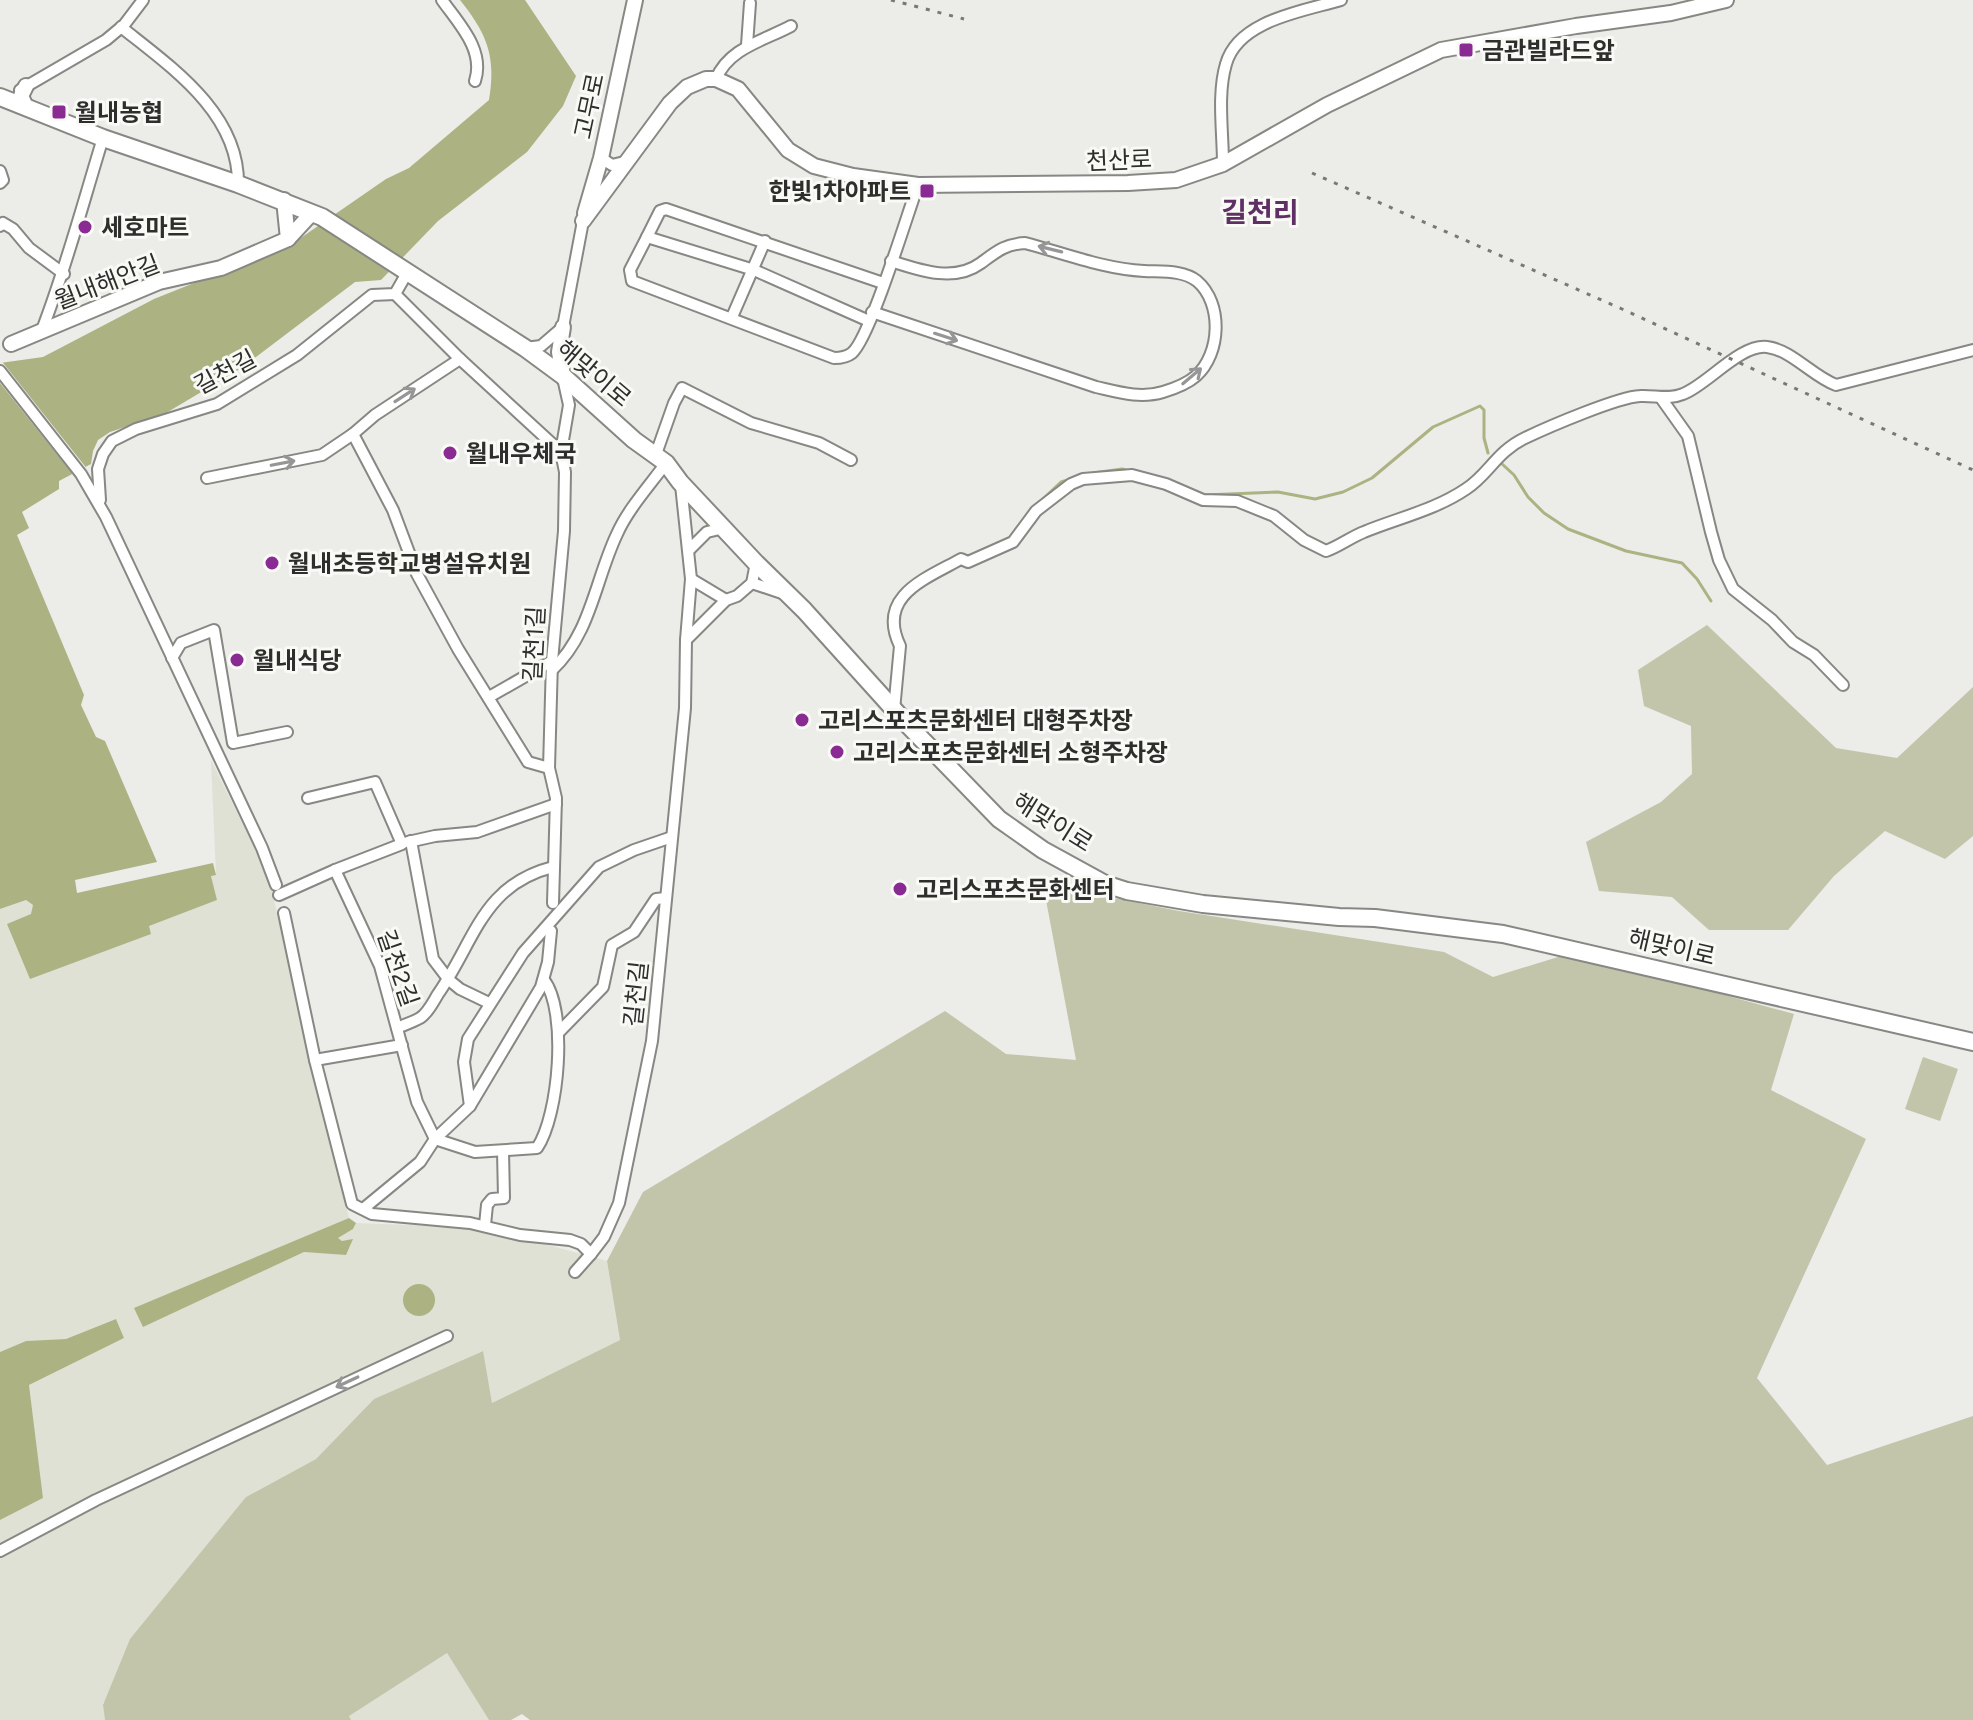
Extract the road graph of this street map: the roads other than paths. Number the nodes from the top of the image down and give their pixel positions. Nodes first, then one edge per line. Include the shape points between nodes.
1 (442, 0) edge
2 (635, 0) edge
3 (1341, 0) edge
4 (1726, 0) edge
5 (139, 1) edge
6 (750, 3) dead end
7 (791, 26) dead end
8 (121, 27) junction
9 (747, 45) junction
10 (716, 79) junction
11 (475, 81) dead end
12 (26, 86) junction
13 (4, 98) edge
14 (26, 107) junction
15 (103, 138) junction
16 (601, 158) junction
17 (628, 161) junction
18 (1223, 164) junction
19 (0, 171) edge
20 (0, 183) edge
21 (238, 184) junction
22 (918, 185) junction
23 (284, 200) junction
24 (317, 215) junction
25 (583, 221) junction
26 (0, 226) edge
27 (647, 237) junction
28 (288, 239) junction
29 (765, 241) junction
30 (891, 261) junction
31 (403, 270) junction
32 (754, 270) junction
33 (64, 274) junction
34 (883, 283) junction
35 (395, 294) junction
36 (732, 317) junction
37 (871, 317) junction
38 (563, 327) junction
39 (42, 330) junction
40 (11, 344) dead end
41 (525, 348) junction
42 (1973, 350) edge
43 (460, 359) junction
44 (0, 371) edge
45 (563, 376) junction
46 (1661, 398) junction
47 (353, 434) junction
48 (561, 452) junction
49 (661, 459) junction
50 (851, 460) dead end
51 (207, 478) dead end
52 (680, 482) junction
53 (106, 517) junction
54 (724, 528) junction
55 (690, 549) junction
56 (756, 563) junction
57 (691, 579) junction
58 (752, 583) junction
59 (791, 596) junction
60 (726, 600) junction
61 (686, 640) junction
62 (172, 658) junction
63 (552, 666) junction
64 (1843, 685) dead end
65 (489, 697) junction
66 (894, 710) junction
67 (287, 732) dead end
68 (549, 768) junction
69 (308, 798) dead end
70 (556, 804) junction
71 (672, 837) junction
72 (407, 842) junction
73 (553, 867) junction
74 (335, 870) junction
75 (666, 898) junction
76 (553, 903) dead end
77 (284, 913) dead end
78 (551, 931) dead end
79 (449, 980) junction
80 (544, 980) junction
81 (489, 1003) junction
82 (397, 1028) junction
83 (560, 1031) junction
84 (1973, 1042) edge
85 (402, 1045) junction
86 (315, 1060) junction
87 (470, 1106) junction
88 (435, 1139) junction
89 (503, 1151) junction
90 (363, 1209) junction
91 (485, 1225) junction
92 (591, 1254) junction
93 (575, 1272) dead end
94 (447, 1336) dead end
95 (0, 1551) edge

1 - 11 street via 478,57
2 - 16 street, 고무로
3 - 18 street via 1258,28 1229,53 1223,78
4 - 18 street, 천산로 via 1441,50 1327,105
5 - 8 street
6 - 9 street
7 - 9 street
8 - 12 street
8 - 21 street via 186,80 211,108 239,167
9 - 10 street via 721,67
10 - 17 street via 687,87
10 - 22 street, 천산로 via 738,89 788,150 814,166
12 - 13 street
12 - 14 street via 21,96
13 - 14 main road
14 - 15 main road
15 - 21 main road
15 - 33 street, 월내해안길
16 - 17 street via 612,165
16 - 25 street, 고무로
17 - 25 street
18 - 22 street, 천산로 via 1176,180 1140,183
19 - 20 street
21 - 23 main road
22 - 30 street
23 - 24 main road
23 - 28 street
24 - 28 street
24 - 31 main road, 해맞이로
25 - 38 street
26 - 33 street via 13,229
27 - 29 street via 666,209
27 - 32 street
27 - 36 street via 630,270 632,281
28 - 39 street, 월내해안길 via 221,268 159,282
29 - 32 street
29 - 34 street
30 - 34 street
37 -> 30 street via 1134,394 1162,392 1197,376 1209,357 1214,311 1206,291 1182,273 1138,270 1025,243 1011,244 955,273 921,271
31 - 35 street
31 - 41 main road, 해맞이로
32 - 36 street
32 - 37 street
33 - 39 street, 월내해안길
34 - 37 street
35 - 43 street
35 - 53 street, 길천길 via 372,295 297,355 217,404 112,441 103,454 97,483
36 - 37 street via 834,358 852,353
38 - 41 street via 541,346
38 - 45 street
39 - 40 street
41 - 45 main road, 해맞이로
42 - 46 street via 1836,385 1780,350 1763,346 1682,395
47 -> 43 street
43 - 48 street
44 - 53 street via 81,474
45 - 48 street, 길천1길 via 569,405
45 - 49 main road, 해맞이로
46 - 64 street via 1688,436 1715,546 1733,589
46 - 66 street via 1621,401 1523,439 1442,503 1326,551 1274,516 1237,501 1203,500 1132,475 1083,479 1053,495 1013,542 968,562 961,559 897,601 900,646
51 -> 47 street via 322,455
47 - 65 street via 393,510 417,574
48 - 63 street, 길천1길 via 564,531
49 - 50 street via 682,388 751,423 819,443
49 - 52 main road, 해맞이로
49 - 63 street via 619,529 584,627 568,655
52 - 54 main road, 해맞이로
52 - 55 street, 길천길
53 - 62 street
54 - 55 street via 707,532
54 - 56 main road, 해맞이로
55 - 57 street, 길천길
56 - 58 street
56 - 59 main road, 해맞이로
57 - 60 street
57 - 61 street, 길천길
58 - 59 street
58 - 60 street
59 - 66 main road, 해맞이로
60 - 61 street
61 - 71 street, 길천길
62 - 67 street via 181,643 214,630 233,743
62 - 74 street via 277,890
63 - 65 street
63 - 68 street, 길천1길
65 - 68 street via 528,762
66 - 84 main road, 해맞이로 via 999,819 1043,850 1127,891 1203,904 1503,934
68 - 70 street, 길천1길
69 - 72 street via 375,782
70 - 72 street via 477,832
70 - 73 street, 길천1길
71 - 75 street, 길천길
71 - 81 street via 599,867 523,953
72 - 74 street
72 - 79 street via 433,959
73 - 76 street, 길천1길
73 - 79 street via 530,872 495,900 478,921
74 - 82 street, 길천2길 via 380,966
75 - 83 street via 656,899 634,932 612,945 603,987
75 - 92 street, 길천길 via 652,1041 630,1151 619,1203
77 - 86 street
78 - 80 street
79 - 81 street
79 - 82 street via 423,1017
80 - 83 street via 552,991
80 - 87 street
81 - 87 street via 468,1039 464,1062
82 - 85 street, 길천2길
83 - 89 street via 543,1139 537,1148
85 - 86 street
85 - 88 street, 길천2길 via 417,1102
86 - 90 street via 352,1204
87 - 88 street
88 - 89 street via 475,1152
88 - 90 street via 420,1162
89 - 91 street via 504,1198 487,1205
90 - 91 street
91 - 92 street via 570,1240
92 - 93 street, 길천길
94 -> 95 street via 96,1500

